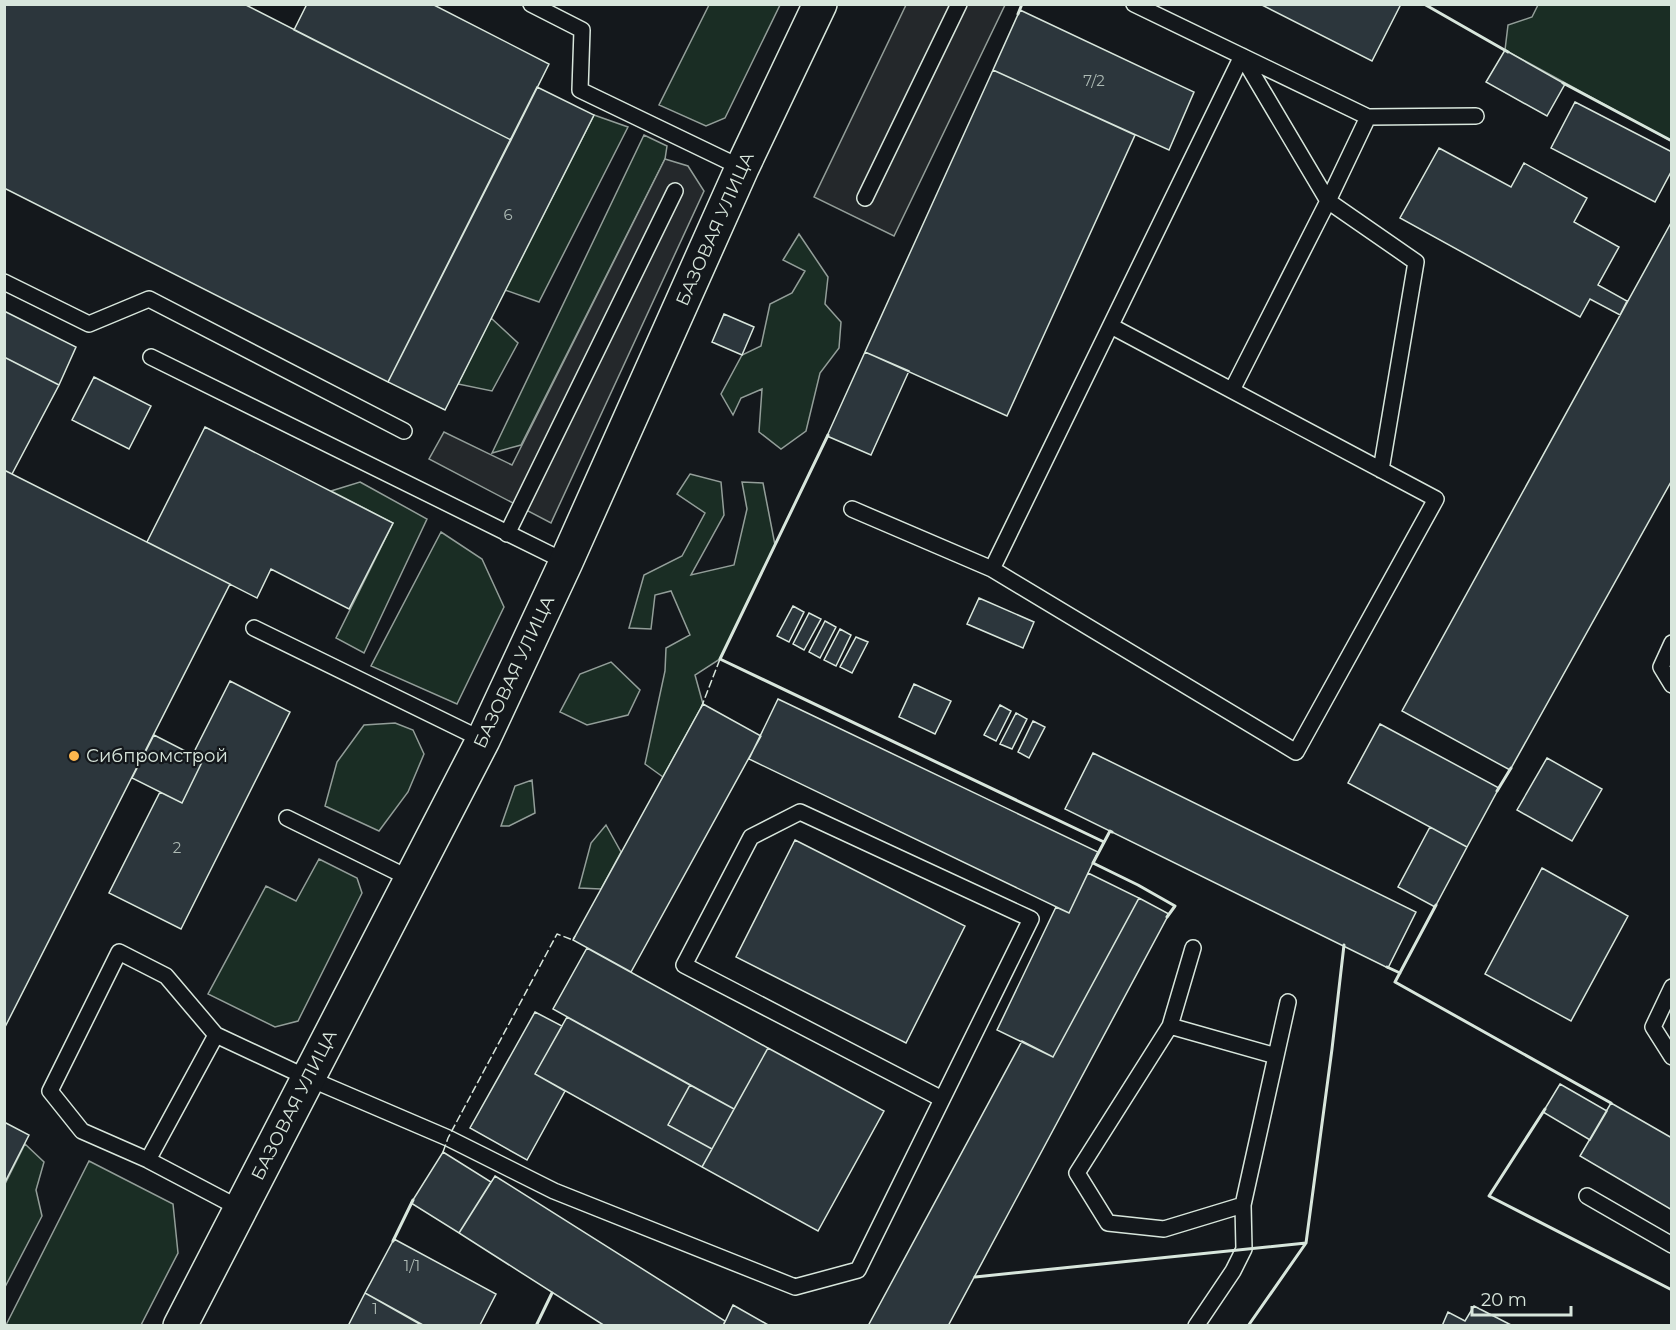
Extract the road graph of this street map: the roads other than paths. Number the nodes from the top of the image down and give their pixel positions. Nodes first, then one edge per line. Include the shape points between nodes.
1 (531, 4) edge
2 (819, 4) edge
3 (959, 4) edge
4 (1134, 4) edge
5 (1242, 56) junction
6 (1476, 116) dead end
7 (1368, 117) junction
8 (742, 168) junction
9 (675, 191) dead end
10 (866, 198) dead end
11 (1328, 201) junction
12 (4, 282) edge
13 (1111, 326) junction
14 (151, 357) dead end
15 (1232, 390) junction
16 (404, 431) dead end
17 (1381, 470) junction
18 (852, 509) dead end
19 (507, 534) junction
20 (566, 562) junction
21 (992, 569) junction
22 (254, 628) dead end
23 (1671, 643) edge
24 (1671, 684) edge
25 (483, 741) junction
26 (287, 818) dead end
27 (411, 879) junction
28 (1193, 948) dead end
29 (1671, 987) edge
30 (1288, 1002) dead end
31 (1170, 1026) junction
32 (216, 1035) junction
33 (1276, 1056) junction
34 (1671, 1057) edge
35 (308, 1078) junction
36 (942, 1099) junction
37 (148, 1160) junction
38 (1587, 1196) dead end
39 (1243, 1205) junction
40 (241, 1209) junction
41 (1671, 1245) edge
42 (180, 1326) edge
43 (1196, 1326) edge

1 - 8 lane via 582,30 580,90
2 - 8 street, БАЗОВАЯ УЛИЦА
3 - 10 lane
4 - 5 lane
5 - 7 lane
5 - 11 lane
5 - 13 lane
6 - 7 lane
7 - 11 lane
8 - 20 street, БАЗОВАЯ УЛИЦА
9 - 19 lane
11 - 15 lane
11 - 17 lane via 1416,262
12 - 16 lane via 89,324 149,299
13 - 15 lane
13 - 21 lane
14 - 19 lane
15 - 17 lane
17 - 21 lane via 1436,499 1296,752
18 - 21 lane
19 - 20 lane
20 - 25 street, БАЗОВАЯ УЛИЦА
22 - 25 lane
23 - 24 lane via 1661,667
25 - 27 street, БАЗОВАЯ УЛИЦА
26 - 27 lane
27 - 35 street, БАЗОВАЯ УЛИЦА
28 - 31 lane
29 - 34 lane via 1653,1027
30 - 33 lane
31 - 33 lane
31 - 39 lane via 1077,1173 1108,1223 1164,1229
32 - 35 lane
32 - 37 lane
32 - 37 lane via 166,976 119,952 50,1091 82,1131
33 - 39 lane
35 - 36 lane via 448,1138 554,1191 795,1287 858,1270
35 - 40 street, БАЗОВАЯ УЛИЦА
36 - 36 lane via 1031,919 800,812 751,837 684,965
37 - 40 lane
38 - 41 lane
39 - 43 lane via 1244,1249
40 - 42 street, БАЗОВАЯ УЛИЦА

